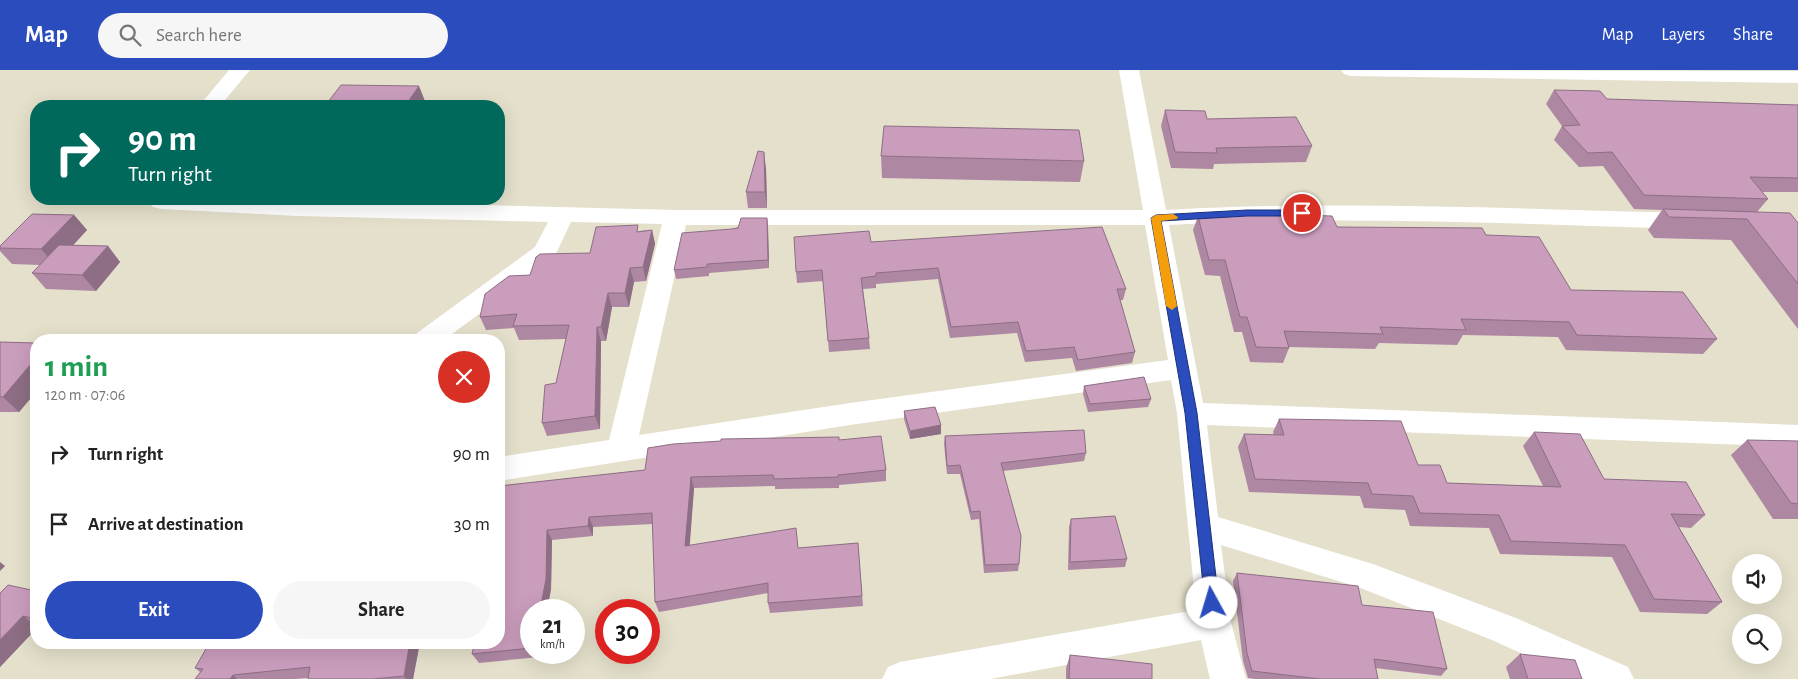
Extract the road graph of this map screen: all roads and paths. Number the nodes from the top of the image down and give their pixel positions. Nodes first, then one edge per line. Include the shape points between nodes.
1 (240, 70) edge
2 (1129, 70) edge
3 (1351, 70) edge
4 (1798, 77) edge
5 (214, 100) edge
6 (220, 205) edge
7 (563, 214) junction
8 (676, 217) junction
9 (1156, 218) junction
10 (1710, 221) edge
11 (434, 334) edge
12 (1183, 368) junction
13 (1191, 413) junction
14 (1798, 436) edge
15 (621, 450) junction
16 (505, 468) edge
17 (1204, 526) junction
18 (1214, 622) junction
19 (900, 679) edge
20 (1228, 679) edge
21 (1616, 679) edge

1 - 5 street
2 - 9 street
3 - 4 street
6 - 7 street
7 - 8 street
7 - 11 street via 545,252
8 - 9 street
8 - 15 street
9 - 10 street via 1247,213 1376,213
9 - 12 street
12 - 13 street
12 - 15 street
13 - 14 street
13 - 17 street
15 - 16 street
17 - 18 street
17 - 21 street via 1362,574 1504,629
18 - 19 street
18 - 20 street

